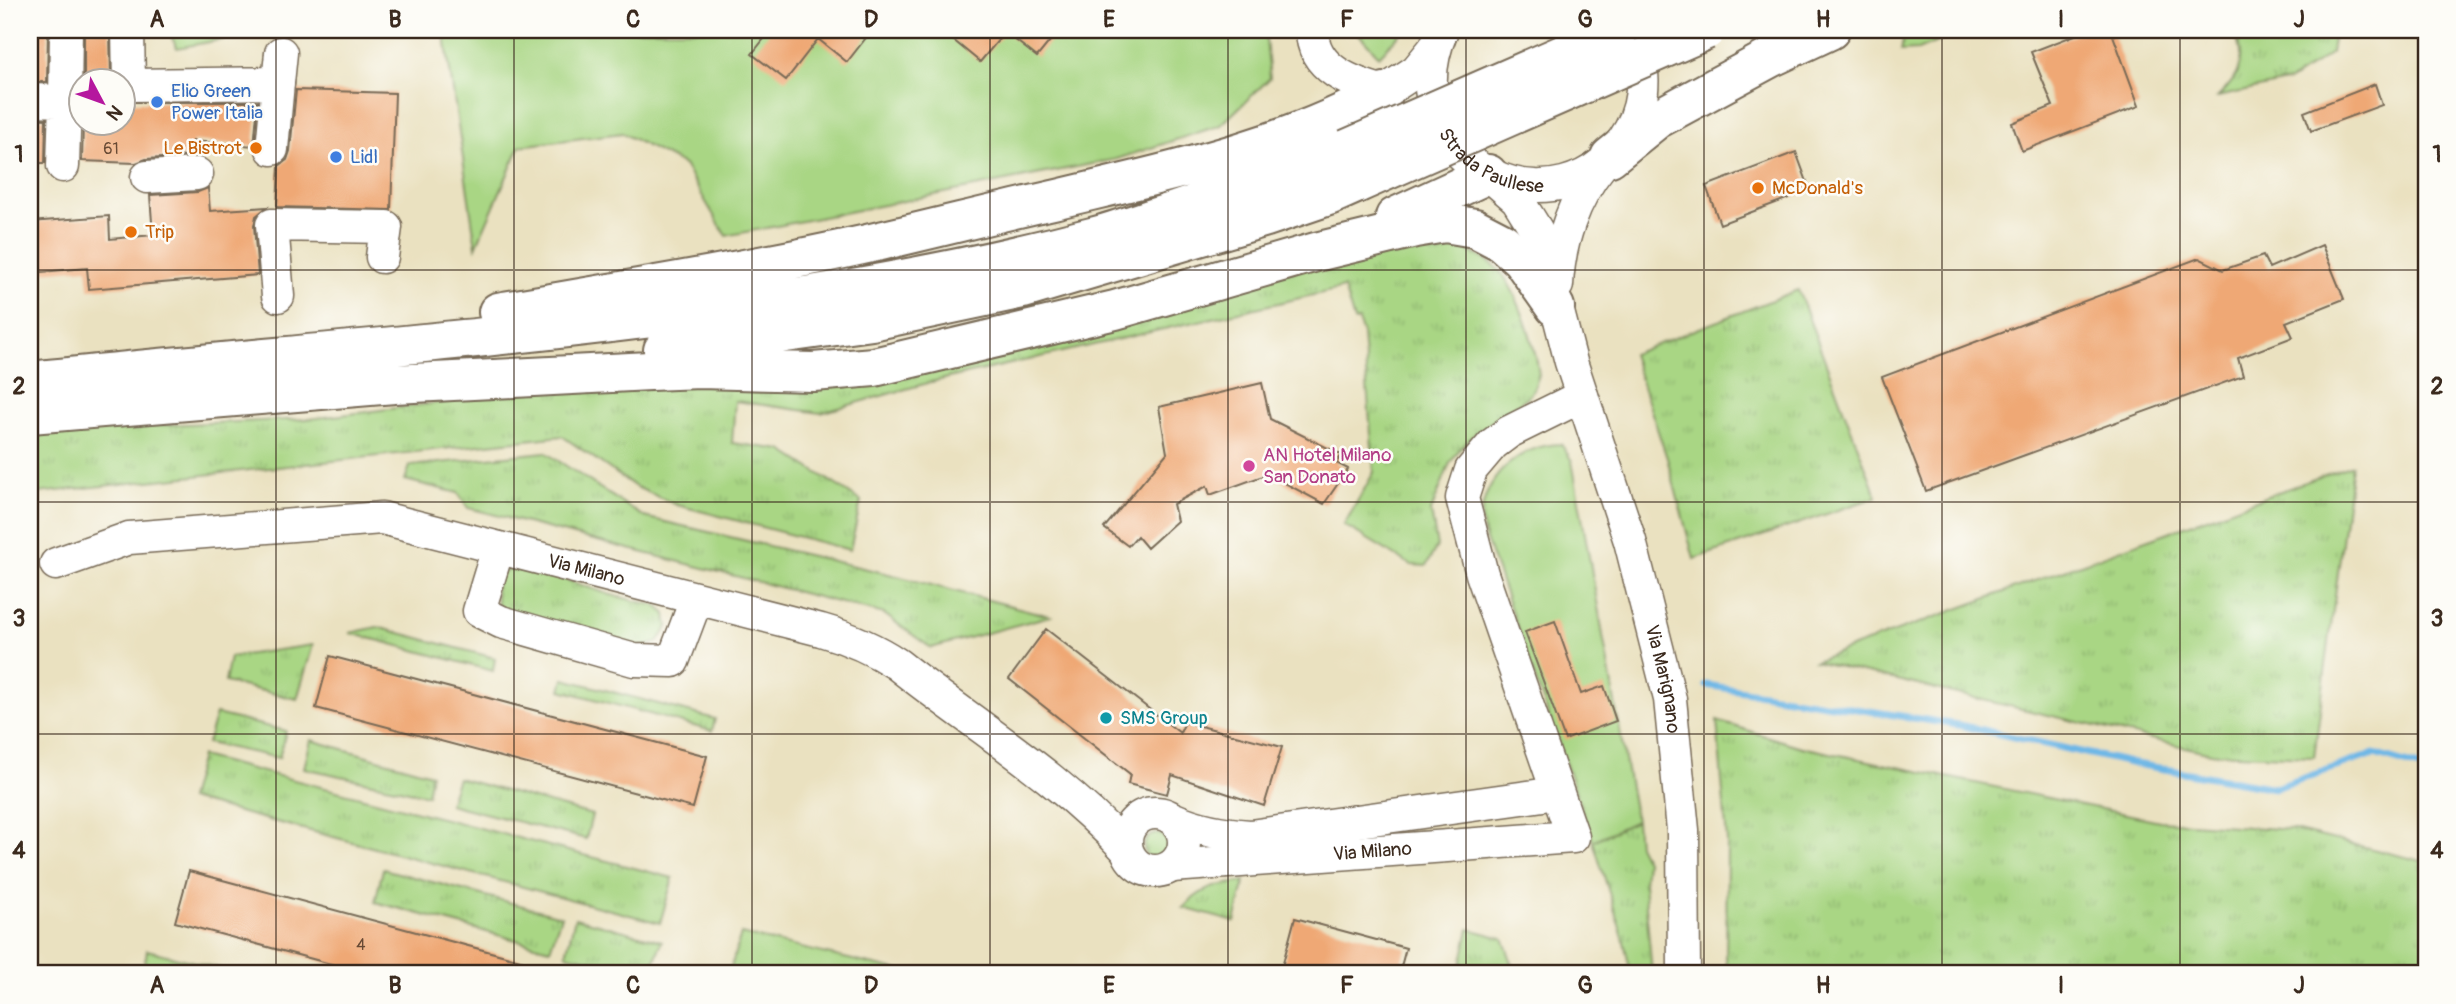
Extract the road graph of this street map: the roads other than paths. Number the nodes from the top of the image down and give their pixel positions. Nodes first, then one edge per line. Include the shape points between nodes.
1 (66, 30) edge
2 (128, 30) edge
3 (1619, 30) edge
4 (1631, 30) edge
5 (1706, 30) edge
6 (1830, 30) edge
7 (1312, 34) edge
8 (1438, 40) edge
9 (70, 66) edge
10 (129, 66) edge
11 (1384, 92) junction
12 (136, 96) edge
13 (30, 100) edge
14 (66, 101) edge
15 (67, 136) edge
16 (272, 149) dead end
17 (1609, 157) junction
18 (62, 166) dead end
19 (1352, 166) junction
20 (197, 174) dead end
21 (1488, 174) junction
22 (147, 177) dead end
23 (1316, 251) junction
24 (382, 257) dead end
25 (278, 296) dead end
26 (1555, 307) junction
27 (171, 366) junction
28 (30, 381) edge
29 (394, 384) junction
30 (1582, 396) junction
31 (30, 414) edge
32 (498, 548) junction
33 (56, 564) dead end
34 (696, 600) junction
35 (1070, 793) junction
36 (1557, 793) junction
37 (1140, 816) junction
38 (1174, 819) junction
39 (1126, 849) junction
40 (1172, 866) junction
41 (1685, 974) edge

1 - 9 street
2 - 10 street
3 - 19 highway, bridge
4 - 17 street, Strada Paullese via 1641,59 1642,96 1630,129
5 - 19 highway, bridge
6 - 17 highway via 1657,119
7 - 11 street via 1317,53 1338,74
8 - 11 street, Strada Paullese via 1416,71
8 - 21 street, Strada Paullese via 1430,83 1438,119 1457,150
11 - 27 highway via 1312,126 1208,160 866,244 674,282
12 - 16 street via 279,68
13 - 14 street
15 - 18 street
17 - 21 street, Strada Paullese via 1579,177 1549,185 1517,184
17 - 26 street, Via Marignano via 1583,192 1565,236
19 - 27 highway via 1272,180 1096,236 894,282 595,326
19 - 29 highway via 1331,195 1023,289 873,321
20 - 22 street
21 - 23 highway
21 - 26 street, Via Marignano via 1533,221
23 - 26 highway via 1445,223 1475,228 1521,259
23 - 29 highway via 1115,310 874,367 813,372 663,370
24 - 25 street via 386,227 273,215
26 - 30 street, Via Marignano
27 - 28 highway
29 - 31 highway
30 - 36 street via 1493,444 1471,470 1462,498 1482,574
30 - 41 street, Via Marignano via 1630,541 1670,699 1682,830
32 - 33 street, Via Milano via 382,518 129,538
32 - 34 street, Via Milano
32 - 34 street via 479,611 501,622 634,660 673,661
34 - 35 street, Via Milano via 821,630 876,650
35 - 37 street, Via Milano via 1106,810
35 - 39 street
36 - 38 street, Via Milano via 1250,836 1219,834
36 - 40 street, Via Milano via 1573,837
37 - 38 street, Via Milano via 1160,813
37 - 39 street via 1127,831
38 - 40 street via 1185,841
39 - 40 street, Via Milano via 1132,861 1147,871

